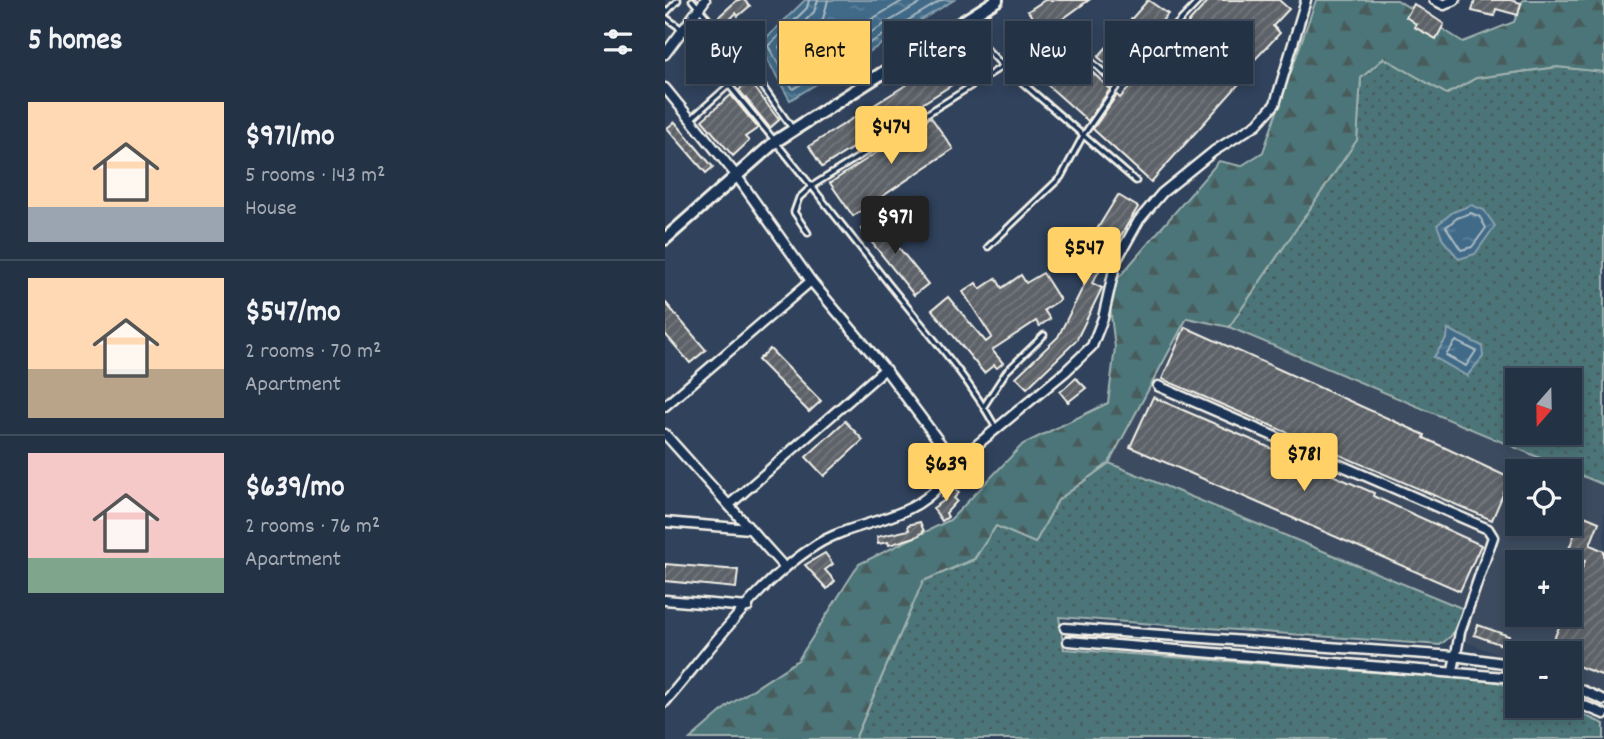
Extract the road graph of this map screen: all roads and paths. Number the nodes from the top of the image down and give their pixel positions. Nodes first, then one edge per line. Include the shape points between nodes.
1 (678, 0) edge
2 (692, 0) edge
3 (705, 0) edge
4 (997, 0) edge
5 (1200, 0) edge
6 (1306, 0) edge
7 (1434, 0) edge
8 (1455, 0) edge
9 (699, 9) junction
10 (665, 16) edge
11 (710, 21) edge
12 (964, 21) edge
13 (683, 30) junction
14 (665, 54) edge
15 (991, 54) edge
16 (1091, 61) edge
17 (1003, 66) joint
18 (884, 72) edge
19 (761, 84) edge
20 (1024, 84) edge
21 (729, 85) junction
22 (1118, 85) junction
23 (665, 88) edge
24 (690, 119) junction
25 (793, 130) junction
26 (1084, 134) junction
27 (776, 141) junction
28 (736, 175) junction
29 (1136, 181) dead end
30 (812, 186) junction
31 (808, 233) dead end
32 (665, 239) edge
33 (988, 247) dead end
34 (811, 281) junction
35 (1044, 335) dead end
36 (885, 369) junction
37 (1158, 386) dead end
38 (665, 406) edge
39 (984, 406) junction
40 (997, 430) junction
41 (665, 435) edge
42 (955, 463) junction
43 (729, 505) junction
44 (665, 522) edge
45 (750, 529) junction
46 (785, 568) junction
47 (665, 600) edge
48 (748, 607) junction
49 (1065, 628) dead end
50 (1068, 640) dead end
51 (1454, 656) junction
52 (1505, 663) edge
53 (1453, 671) junction
54 (1505, 677) edge
55 (1582, 690) edge
56 (1604, 700) edge
57 (665, 702) edge
58 (1582, 704) edge
59 (1604, 714) edge

1 - 10 lane
2 - 9 lane
3 - 9 street
4 - 12 street
5 - 22 lane
6 - 40 street via 1275,104 1257,124 1162,193 1139,220 1116,261 1092,346
7 - 8 street via 1444,5
9 - 11 lane
9 - 13 street
10 - 13 lane
13 - 14 street
13 - 21 lane
15 - 17 lane
16 - 22 lane
17 - 30 lane
18 - 25 street
19 - 25 lane
20 - 26 lane
21 - 24 lane
21 - 27 lane
22 - 26 lane
23 - 24 street
24 - 28 street
25 - 27 street
26 - 29 lane
26 - 33 lane via 1061,177
27 - 28 street
27 - 30 lane
28 - 32 street
28 - 34 street
30 - 31 lane via 799,198 794,212
30 - 39 lane
34 - 36 street
34 - 38 street
35 - 39 lane via 1006,372
36 - 42 street
36 - 43 street
37 - 51 street via 1488,529 1493,537
39 - 40 lane
40 - 42 street
41 - 43 street
42 - 46 street via 933,493 903,512 847,528
43 - 45 street
44 - 45 street
45 - 46 street
46 - 48 street
47 - 48 street
48 - 57 street
49 - 51 street
50 - 53 street
51 - 52 street
51 - 53 street
53 - 54 street
55 - 56 street
58 - 59 street

